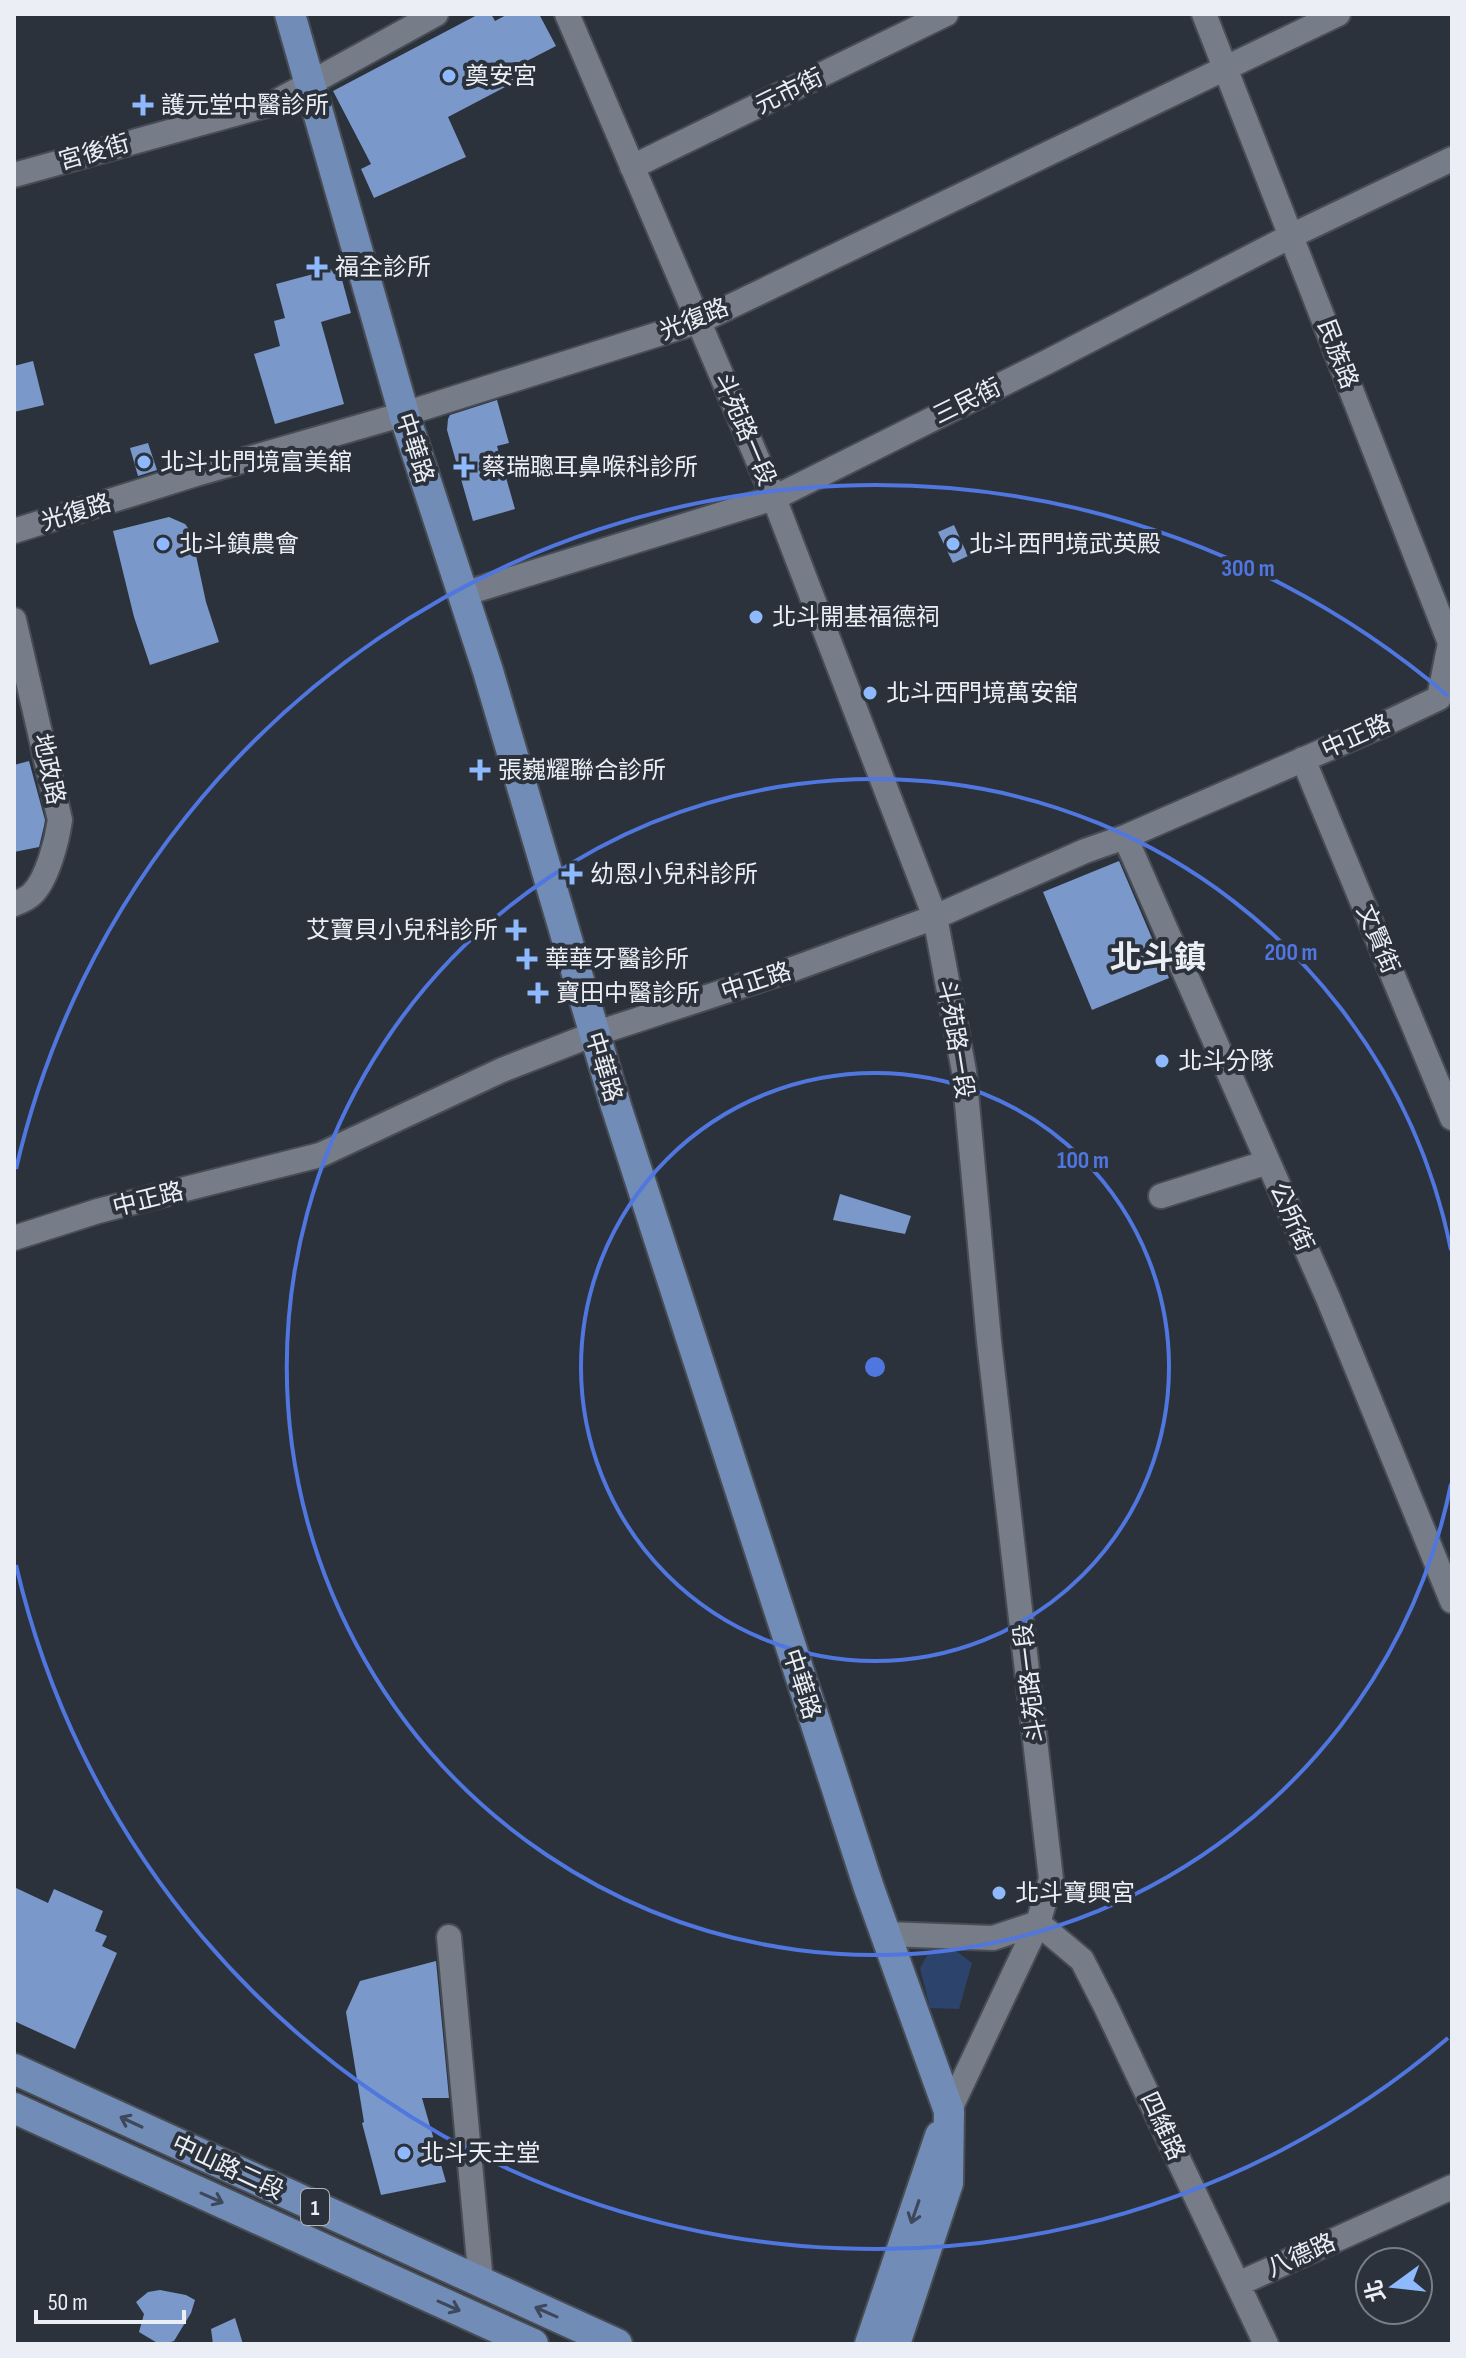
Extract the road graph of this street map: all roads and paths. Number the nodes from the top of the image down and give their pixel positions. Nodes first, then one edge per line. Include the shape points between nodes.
1 (290, 14) edge
2 (436, 14) edge
3 (567, 14) edge
4 (946, 14) edge
5 (1204, 14) edge
6 (1338, 14) edge
7 (1225, 68) junction
8 (311, 84) junction
9 (1452, 159) edge
10 (632, 167) junction
11 (14, 175) edge
12 (1291, 236) junction
13 (700, 321) junction
14 (404, 414) junction
15 (774, 498) junction
16 (14, 531) edge
17 (463, 594) junction
18 (14, 620) edge
19 (1439, 698) joint
20 (1303, 759) junction
21 (1125, 837) junction
22 (14, 904) edge
23 (935, 917) junction
24 (594, 1034) junction
25 (1452, 1118) edge
26 (1268, 1162) junction
27 (1161, 1196) dead end
28 (14, 1238) edge
29 (1452, 1601) edge
30 (1038, 1923) junction
31 (886, 1934) junction
32 (449, 1937) dead end
33 (16, 2072) edge
34 (14, 2108) edge
35 (949, 2111) junction
36 (1452, 2187) edge
37 (481, 2282) junction
38 (1238, 2284) junction
39 (533, 2344) edge
40 (617, 2344) edge
41 (870, 2344) edge
42 (895, 2344) edge
43 (1266, 2344) edge

1 - 8 main road, 中華路
2 - 8 street, 宮後街
3 - 10 street, 斗苑路一段
4 - 10 street, 元市街
5 - 7 street, 民族路
6 - 7 street, 光復路
7 - 12 street, 民族路
7 - 13 street, 光復路
8 - 11 street, 宮後街 via 274,103
8 - 14 main road, 中華路
9 - 12 street, 三民街
10 - 13 street, 斗苑路一段
12 - 15 street, 三民街
12 - 19 street, 民族路 via 1450,643
13 - 14 street, 光復路
13 - 15 street, 斗苑路一段
14 - 16 street, 光復路
14 - 17 main road, 中華路
15 - 17 street, 三民街
15 - 23 street, 斗苑路一段
17 - 24 main road, 中華路
18 - 22 street, 地政路 via 60,820 48,867 33,894
19 - 20 street, 中正路
20 - 21 street, 中正路
20 - 25 street, 文賢街
21 - 23 street, 中正路
21 - 26 street, 公所街
23 - 24 street, 中正路
23 - 30 street, 斗苑路一段 via 964,1071 989,1341 1050,1862 1051,1879
24 - 28 street, 中正路 via 502,1070 320,1155 98,1211
24 - 31 main road, 中華路
26 - 27 street
26 - 29 street, 公所街
30 - 31 street via 993,1938
30 - 35 street, 斗苑路一段
30 - 38 street, 四維路 via 1082,1960
31 - 35 main road, 中華路
32 - 37 street
37 -> 33 main road, 中山路二段 / 1
34 -> 39 main road, 中山路二段 / 1
35 -> 41 main road, 斗苑路一段
35 - 42 main road, 斗苑路一段 via 948,2183
36 - 38 street, 八德路
40 -> 37 main road, 中山路二段 / 1
38 - 43 street, 四維路

